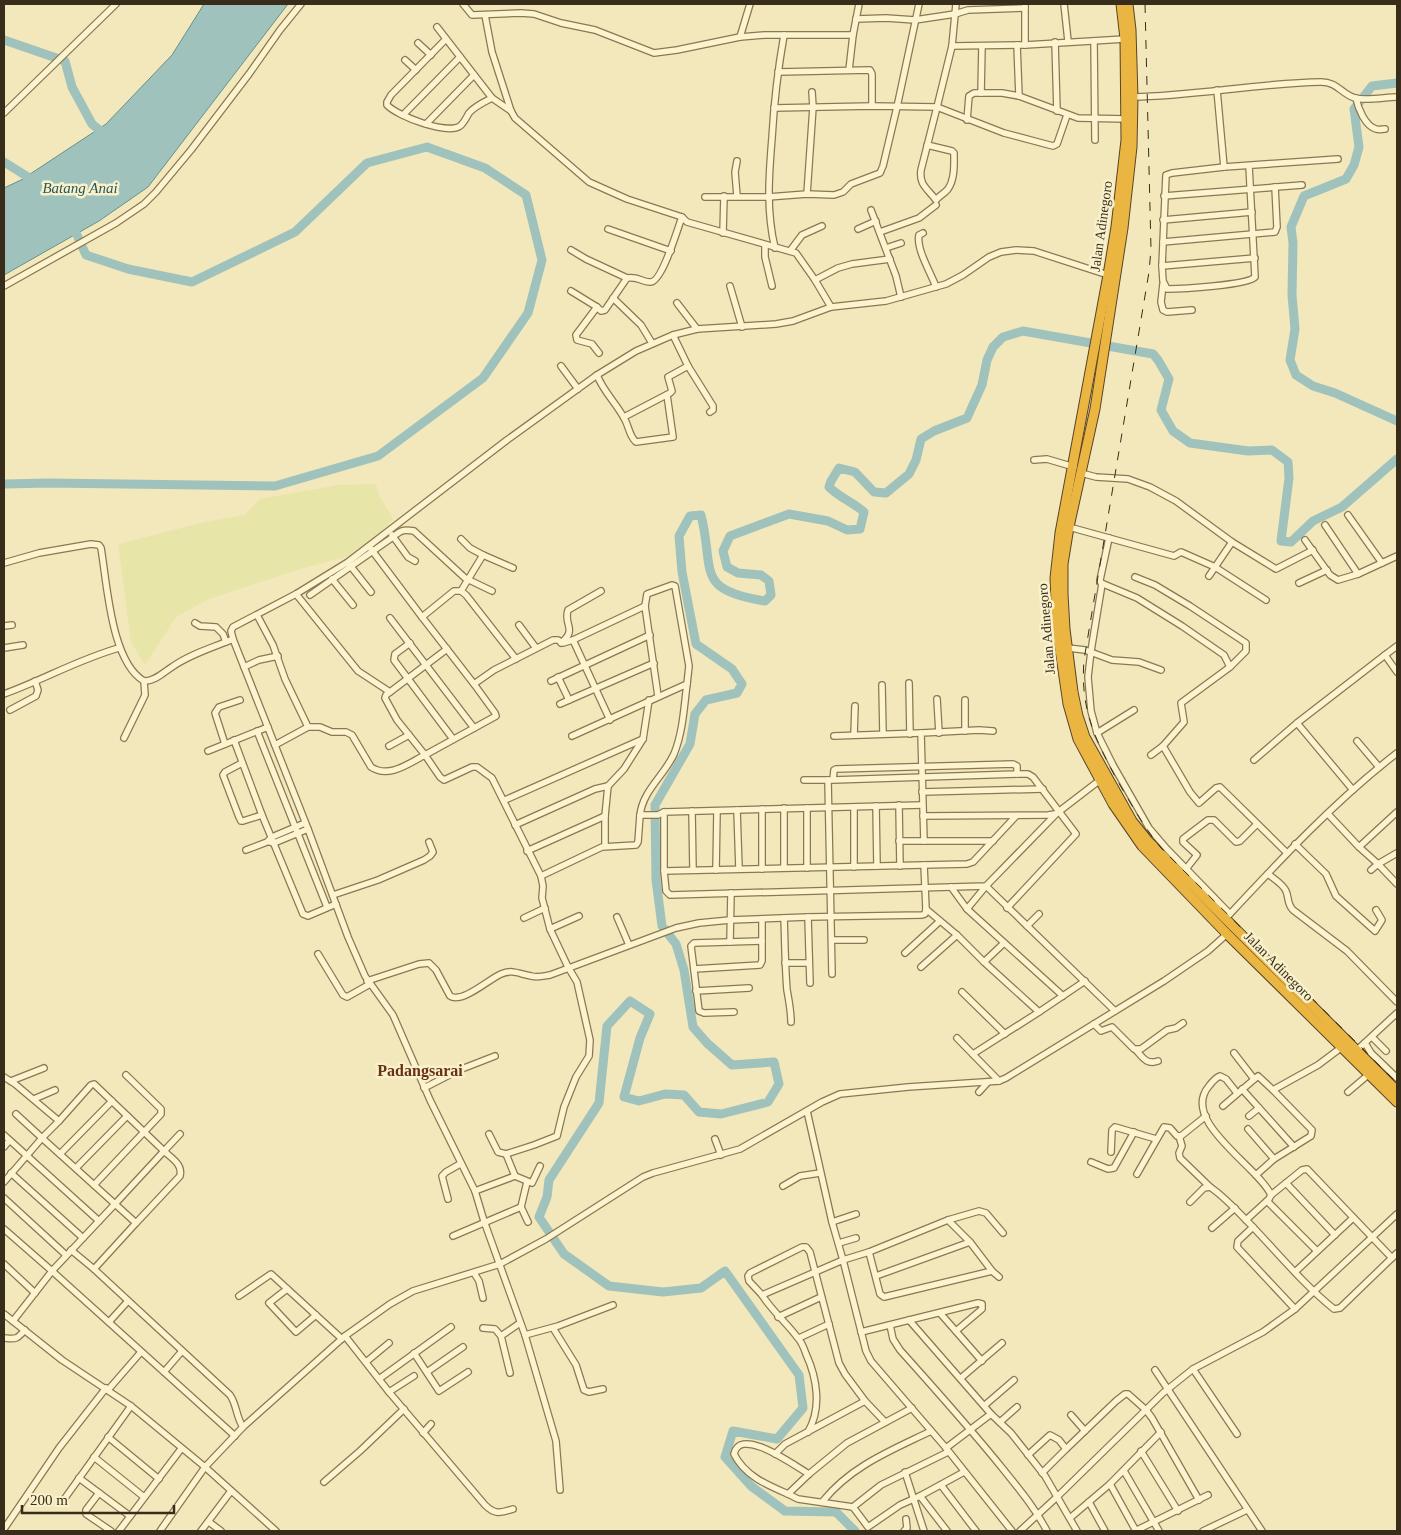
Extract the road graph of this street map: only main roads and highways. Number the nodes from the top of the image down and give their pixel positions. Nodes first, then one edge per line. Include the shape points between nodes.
1 (1121, 4) edge
2 (1128, 4) edge
3 (1119, 228) junction
4 (1103, 327) junction
5 (1077, 470) junction
6 (1069, 509) junction
7 (1173, 873) junction
8 (1182, 883) junction
9 (1397, 1091) edge
10 (1397, 1102) edge

1 - 3 highway, Jalan Adinegoro via 1127,119
2 - 3 highway, Jalan Adinegoro via 1132,148
3 - 4 highway, Jalan Adinegoro
3 - 4 highway, Jalan Adinegoro via 1108,275
4 - 5 highway, Jalan Adinegoro via 1092,365
4 - 5 highway, Jalan Adinegoro via 1102,366
5 - 6 highway
6 - 7 highway via 1063,594 1078,716 1085,737 1132,821
6 - 7 highway, Jalan Adinegoro via 1057,554 1055,578 1057,629 1068,704 1078,739 1126,825 1142,846
7 - 8 highway
8 - 9 highway via 1227,917
8 - 10 highway, Jalan Adinegoro via 1227,934

